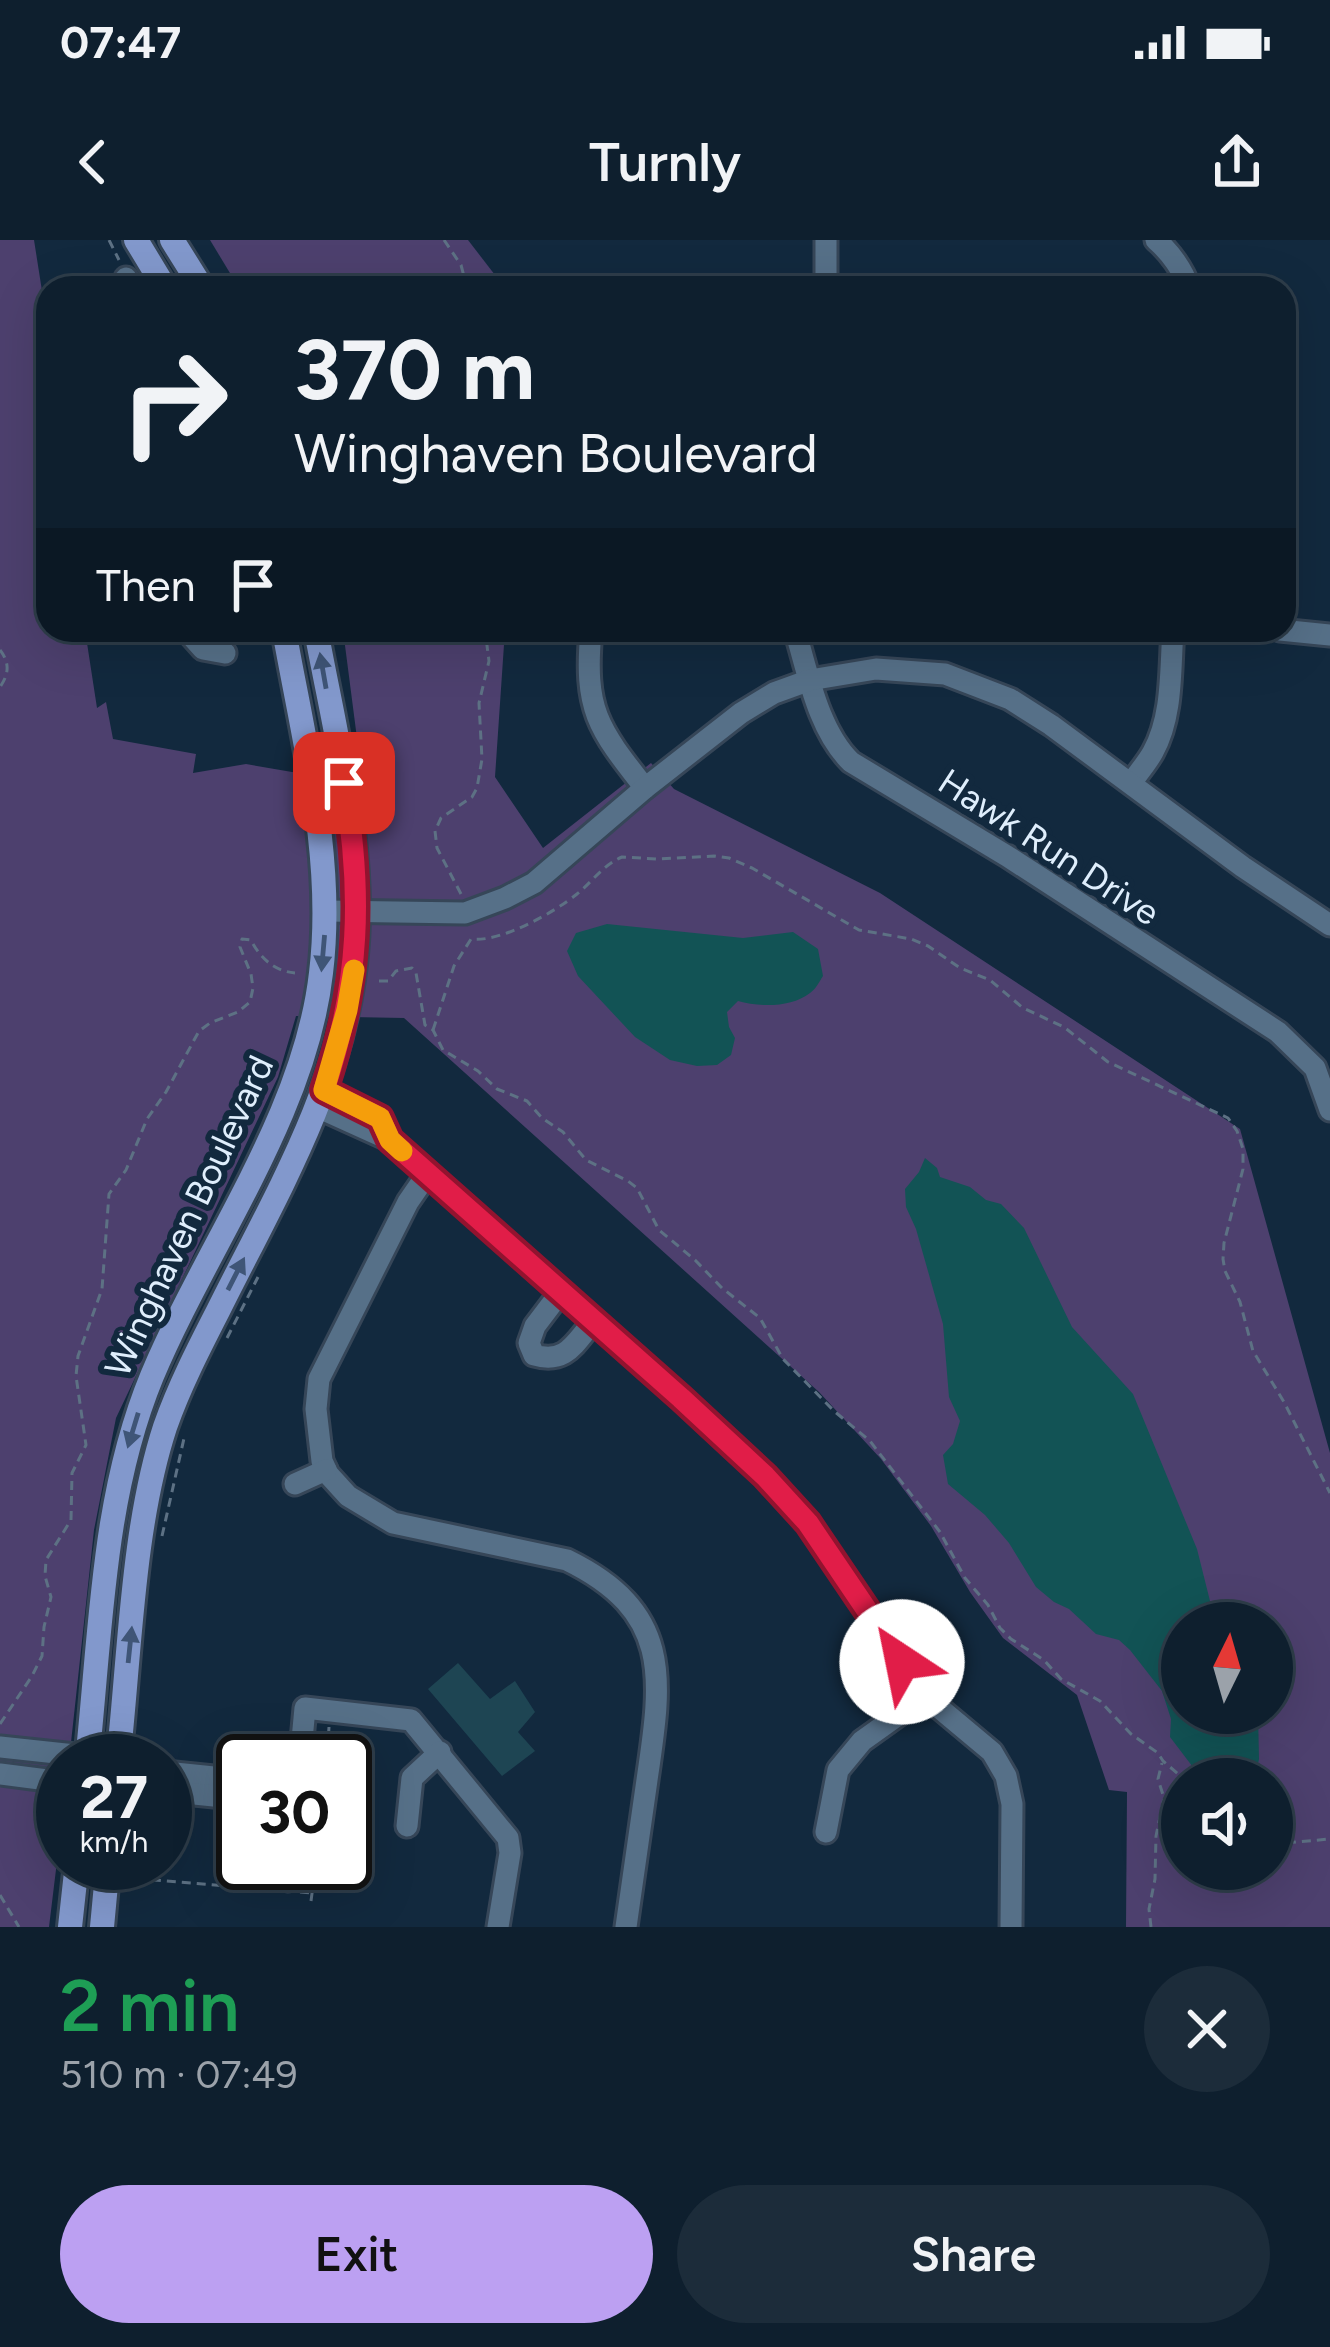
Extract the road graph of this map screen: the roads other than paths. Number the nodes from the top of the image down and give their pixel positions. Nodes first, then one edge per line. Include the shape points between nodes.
1 (136, 240) edge
2 (172, 240) edge
3 (826, 240) edge
4 (1170, 244) edge
5 (158, 276) edge
6 (194, 276) edge
7 (826, 276) edge
8 (1184, 276) edge
9 (1296, 632) edge
10 (1330, 635) edge
11 (197, 642) edge
12 (286, 642) edge
13 (318, 642) edge
14 (591, 642) edge
15 (799, 642) edge
16 (1172, 642) edge
17 (225, 653) dead end
18 (810, 680) junction
19 (1131, 783) junction
20 (645, 788) junction
21 (326, 911) junction
22 (357, 911) junction
23 (1330, 926) edge
24 (1325, 1078) edge
25 (321, 1098) junction
26 (1330, 1110) edge
27 (428, 1173) junction
28 (560, 1293) junction
29 (593, 1322) junction
30 (326, 1471) junction
31 (295, 1484) dead end
32 (925, 1696) junction
33 (94, 1734) edge
34 (121, 1734) edge
35 (303, 1734) edge
36 (0, 1747) edge
37 (36, 1752) edge
38 (440, 1753) junction
39 (0, 1774) edge
40 (36, 1778) edge
41 (407, 1826) dead end
42 (826, 1832) dead end
43 (74, 1890) edge
44 (105, 1890) edge
45 (70, 1927) edge
46 (102, 1927) edge
47 (498, 1927) edge
48 (626, 1927) edge
49 (1011, 1927) edge

1 - 5 main road
2 - 6 main road
3 - 7 street
4 - 8 street
9 - 10 street
11 - 17 street
12 - 21 main road, Winghaven Boulevard
22 -> 13 main road, Winghaven Boulevard via 350,820
14 - 20 street via 598,724
15 - 18 street, Hawk Run Drive
16 - 19 street via 1161,730
18 - 19 street via 876,669 965,680 1010,699
18 - 20 street via 741,712
18 - 24 street, Hawk Run Drive via 830,734 851,762 1278,1033
19 - 23 street
20 - 22 street via 506,898 465,913
21 - 22 street
21 -> 33 main road, Winghaven Boulevard via 321,978 294,1082 153,1373 119,1478
22 - 25 main road, Winghaven Boulevard via 347,1010
24 - 26 street, Hawk Run Drive
25 - 27 street
34 -> 25 main road, Winghaven Boulevard via 142,1531 166,1425
27 - 28 street
27 - 30 street via 320,1379
28 - 29 street
28 - 29 street via 535,1326 534,1355 564,1355
29 - 32 street via 808,1523
30 - 31 street
30 - 48 street via 348,1496 393,1523 567,1560 634,1611 656,1660 658,1704
32 - 42 street via 862,1741 838,1770
32 - 49 street via 992,1752 1006,1777
35 - 38 street via 305,1708 412,1720
36 - 37 street
38 - 41 street via 412,1778
38 - 47 street via 508,1838
39 - 40 street
43 - 45 main road
44 - 46 main road

